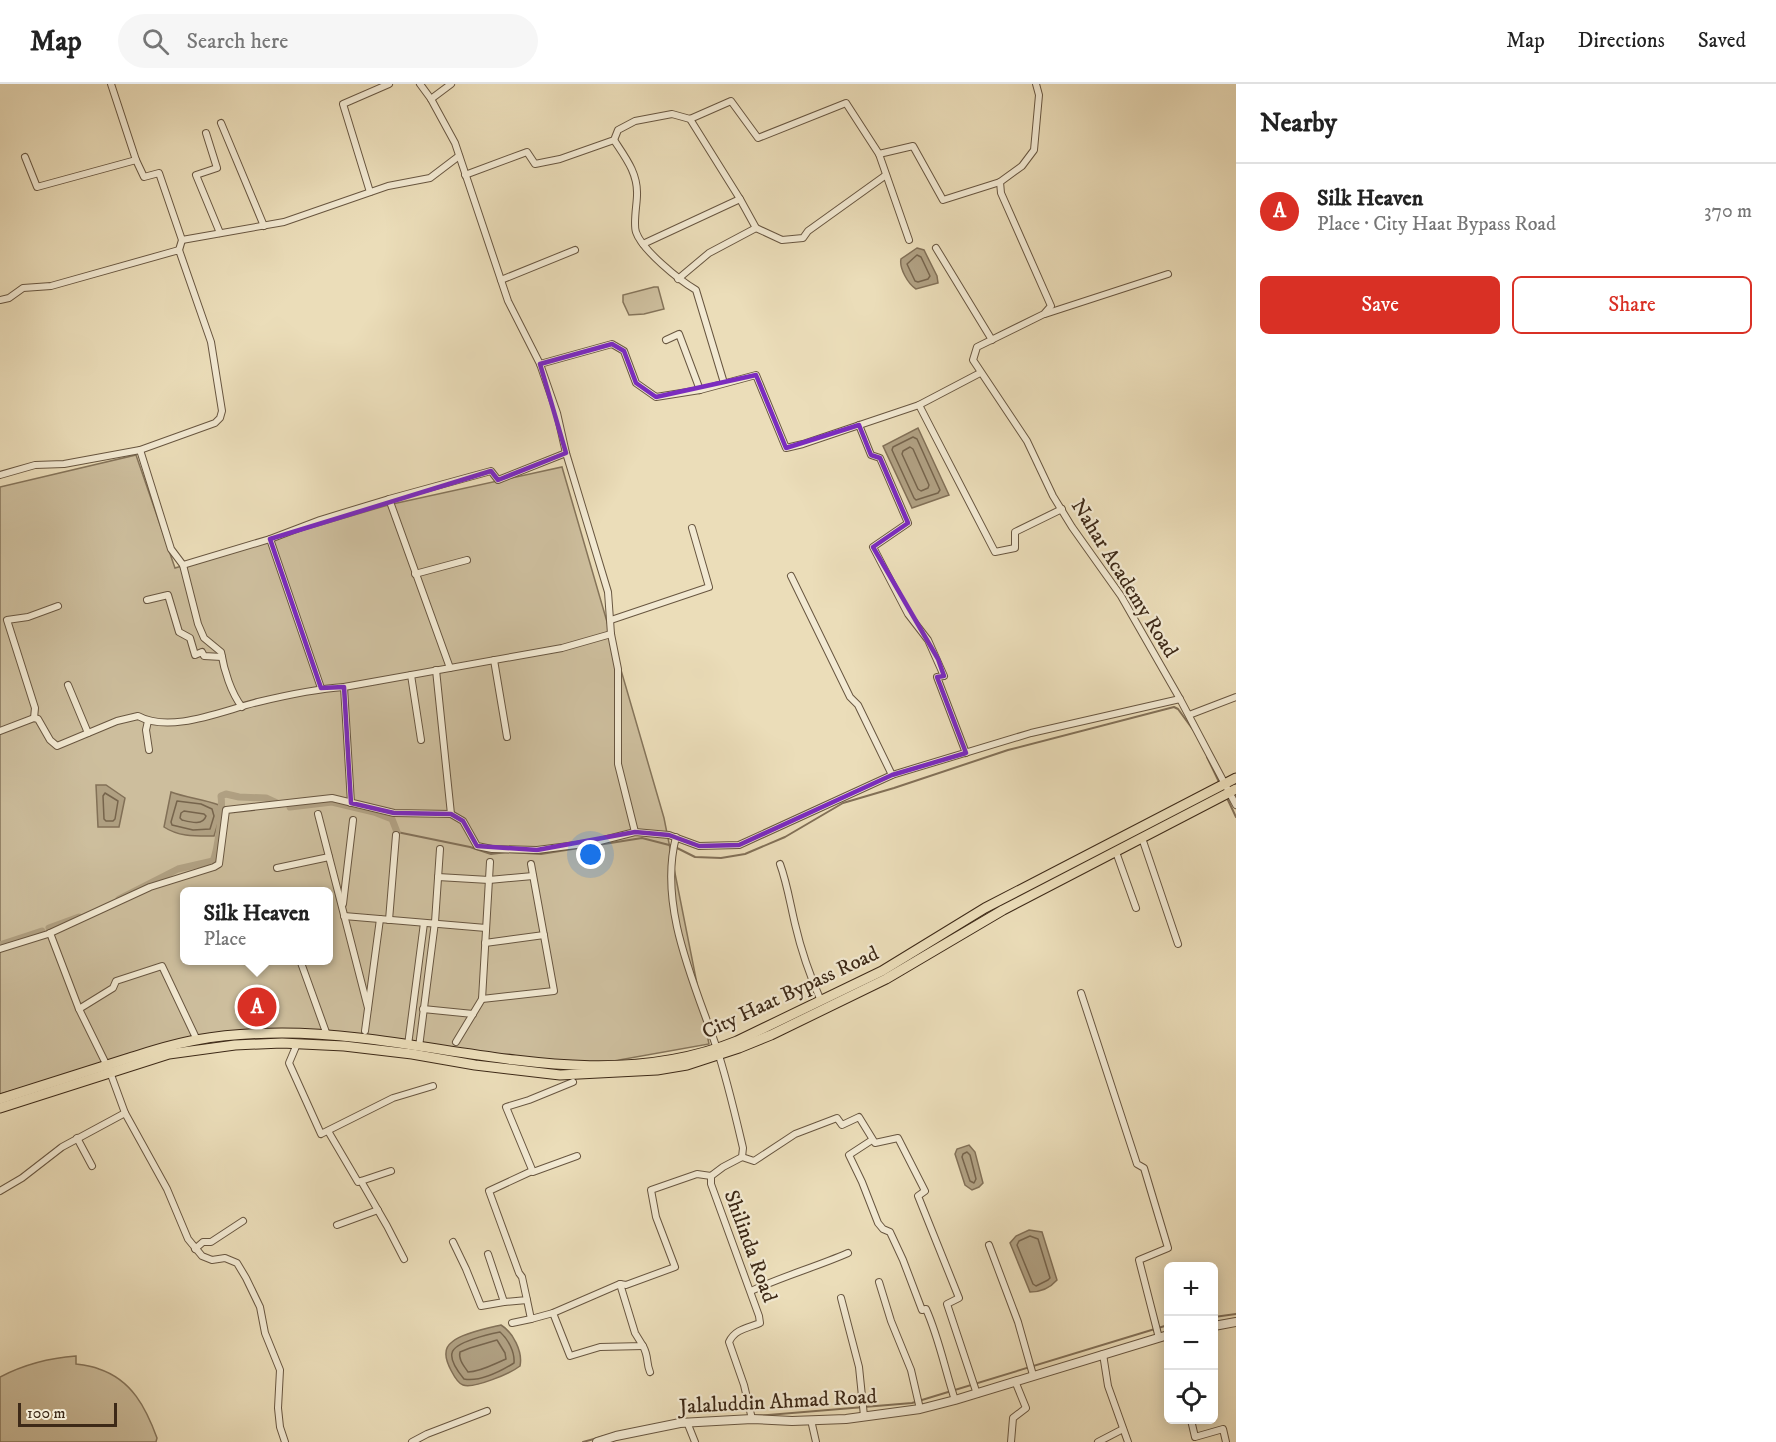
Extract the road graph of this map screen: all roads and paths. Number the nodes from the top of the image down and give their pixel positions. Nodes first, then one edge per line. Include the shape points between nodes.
1 (111, 84) edge
2 (389, 84) edge
3 (420, 84) edge
4 (451, 84) edge
5 (1036, 84) edge
6 (431, 99) junction
7 (690, 119) junction
8 (221, 123) dead end
9 (206, 133) dead end
10 (614, 140) junction
11 (879, 154) junction
12 (459, 156) junction
13 (25, 157) dead end
14 (136, 160) junction
15 (465, 175) junction
16 (886, 175) junction
17 (1000, 182) junction
18 (370, 192) junction
19 (740, 199) junction
20 (264, 226) junction
21 (756, 228) junction
22 (220, 233) junction
23 (182, 240) junction
24 (909, 240) dead end
25 (643, 244) junction
26 (936, 248) dead end
27 (179, 250) junction
28 (576, 250) dead end
29 (1168, 274) dead end
30 (678, 279) junction
31 (501, 280) junction
32 (0, 300) edge
33 (1044, 314) junction
34 (666, 340) dead end
35 (992, 340) junction
36 (540, 364) junction
37 (980, 373) junction
38 (724, 383) junction
39 (700, 390) junction
40 (919, 405) junction
41 (859, 425) junction
42 (140, 450) junction
43 (566, 453) junction
44 (0, 475) edge
45 (389, 499) junction
46 (1062, 509) junction
47 (692, 528) dead end
48 (270, 539) junction
49 (467, 560) dead end
50 (183, 566) junction
51 (415, 574) junction
52 (791, 576) dead end
53 (147, 600) dead end
54 (58, 606) dead end
55 (611, 620) junction
56 (611, 634) junction
57 (222, 657) junction
58 (494, 660) junction
59 (450, 668) junction
60 (436, 670) junction
61 (411, 675) junction
62 (68, 685) dead end
63 (344, 687) junction
64 (321, 688) junction
65 (1236, 697) edge
66 (1180, 699) junction
67 (242, 707) junction
68 (1189, 715) junction
69 (34, 718) junction
70 (148, 721) junction
71 (0, 731) edge
72 (88, 733) junction
73 (507, 737) dead end
74 (421, 740) dead end
75 (149, 750) dead end
76 (966, 753) junction
77 (892, 775) junction
78 (1236, 777) edge
79 (1225, 783) junction
80 (1233, 791) edge
81 (351, 802) junction
82 (1236, 805) edge
83 (318, 814) dead end
84 (451, 814) junction
85 (353, 820) dead end
86 (635, 832) junction
87 (396, 835) dead end
88 (1142, 838) junction
89 (676, 839) junction
90 (440, 849) dead end
91 (1116, 852) junction
92 (329, 857) junction
93 (490, 862) dead end
94 (531, 864) dead end
95 (780, 864) dead end
96 (277, 868) dead end
97 (533, 876) junction
98 (438, 877) junction
99 (489, 880) junction
100 (342, 908) junction
101 (1136, 908) dead end
102 (344, 916) junction
103 (380, 919) junction
104 (389, 920) junction
105 (424, 922) junction
106 (435, 924) junction
107 (486, 928) junction
108 (50, 933) junction
109 (544, 935) junction
110 (485, 943) junction
111 (1178, 944) dead end
112 (0, 949) edge
113 (302, 965) edge
114 (1081, 993) dead end
115 (482, 999) junction
116 (821, 1001) junction
117 (368, 1008) junction
118 (79, 1009) junction
119 (423, 1009) junction
120 (472, 1014) junction
121 (365, 1031) dead end
122 (327, 1035) junction
123 (196, 1040) junction
124 (456, 1042) dead end
125 (297, 1044) junction
126 (408, 1045) junction
127 (419, 1047) junction
128 (718, 1052) junction
129 (108, 1069) junction
130 (573, 1082) dead end
131 (433, 1086) dead end
132 (0, 1099) edge
133 (0, 1108) edge
134 (125, 1113) junction
135 (328, 1131) junction
136 (77, 1138) junction
137 (872, 1140) junction
138 (577, 1156) dead end
139 (742, 1157) junction
140 (92, 1166) dead end
141 (391, 1171) dead end
142 (532, 1171) junction
143 (711, 1176) junction
144 (361, 1181) junction
145 (0, 1191) edge
146 (378, 1210) junction
147 (243, 1221) dead end
148 (338, 1225) dead end
149 (453, 1242) dead end
150 (988, 1245) dead end
151 (195, 1249) junction
152 (848, 1253) dead end
153 (488, 1254) dead end
154 (404, 1259) dead end
155 (879, 1282) dead end
156 (620, 1284) junction
157 (751, 1291) junction
158 (841, 1298) dead end
159 (527, 1300) junction
160 (504, 1302) junction
161 (553, 1313) junction
162 (531, 1319) junction
163 (1236, 1322) edge
164 (512, 1323) dead end
165 (1218, 1325) edge
166 (1164, 1332) edge
167 (1164, 1338) edge
168 (643, 1346) junction
169 (1103, 1354) junction
170 (650, 1372) dead end
171 (1033, 1376) junction
172 (1016, 1381) junction
173 (977, 1394) junction
174 (955, 1400) junction
175 (920, 1409) junction
176 (487, 1411) dead end
177 (864, 1416) junction
178 (752, 1419) junction
179 (812, 1420) junction
180 (687, 1422) junction
181 (1192, 1424) edge
182 (1123, 1430) junction
183 (427, 1434) junction
184 (285, 1442) edge
185 (412, 1442) edge
186 (431, 1442) edge
187 (597, 1442) edge
188 (695, 1442) edge
189 (816, 1442) edge
190 (1011, 1442) edge
191 (1098, 1442) edge
192 (1128, 1442) edge
193 (1226, 1442) edge

1 - 14 street
2 - 18 street via 344,104
3 - 6 street
4 - 6 street
5 - 17 street via 1039,95 1034,150 1022,166
6 - 12 street
7 - 10 street via 672,114 635,121 618,130
7 - 11 street via 731,100 758,138 846,103
7 - 19 street
8 - 20 street
9 - 22 street via 217,168 196,175
10 - 15 street via 535,164 527,153
10 - 25 street via 632,168 638,191 635,231
11 - 16 street
11 - 17 street via 913,146 943,200
12 - 15 street
12 - 18 street via 430,178
13 - 14 street via 37,188
14 - 23 street via 144,177 159,173
15 - 31 street
16 - 21 street via 803,238 782,240
16 - 24 street
17 - 33 street via 1001,193 1051,306
18 - 20 street
19 - 21 street
19 - 25 street
20 - 22 street
21 - 30 street via 709,253
22 - 23 street
23 - 27 street
25 - 30 street
26 - 35 street
27 - 32 street via 51,286 23,288
27 - 42 street via 211,342 222,411 215,423
28 - 31 street
29 - 33 street
30 - 38 street via 696,290
31 - 36 street
33 - 35 street
34 - 39 street via 679,334
35 - 37 street via 977,347 973,360
36 - 39 street via 612,344 624,351 636,383 656,397
36 - 43 street
37 - 40 street
37 - 46 street, Nahar Academy Road via 1028,441
38 - 39 street
38 - 41 street via 756,375 786,448
40 - 41 street
40 - 46 street via 995,552 1015,548 1015,532
41 - 76 street via 871,454 880,458 908,523 873,547 908,614 938,659 944,676 937,677
42 - 44 street via 64,464 35,465
42 - 50 street via 171,549
43 - 45 street via 498,480 491,471
43 - 55 street via 608,592
45 - 48 street
45 - 51 street
46 - 66 street, Nahar Academy Road via 1121,596
47 - 55 street via 709,587
48 - 50 street
48 - 64 street
49 - 51 street
50 - 57 street via 198,624 204,638
51 - 59 street
52 - 77 street
53 - 57 street via 168,595 179,632 190,638 195,655 202,652 204,656
54 - 69 street via 8,620 35,708
55 - 56 street
56 - 58 street via 562,648
56 - 86 street via 618,669 618,764
57 - 67 street via 234,697
58 - 59 street
58 - 73 street
59 - 60 street
60 - 61 street
60 - 84 street
61 - 63 street
61 - 74 street
62 - 72 street
63 - 64 street
63 - 81 street
64 - 67 street
65 - 68 street
66 - 68 street, Nahar Academy Road
66 - 76 street via 1031,733
67 - 70 street via 185,721
68 - 79 street, Nahar Academy Road
69 - 71 street
69 - 72 street via 57,746
70 - 72 street via 138,716
70 - 75 street
76 - 77 street
77 - 89 street via 739,845 699,846
78 - 79 main road, City Haat Bypass Road
79 - 80 street, Nahar Academy Road
79 - 116 main road, City Haat Bypass Road via 985,908 882,971
80 - 82 street, Nahar Academy Road
80 - 88 main road, City Haat Bypass Road
81 - 84 street via 394,813
81 - 108 street via 332,798 226,810 219,864 150,887
83 - 92 street
84 - 86 street via 463,821 477,846 492,849 559,848
85 - 100 street
86 - 89 street
87 - 104 street
88 - 91 main road, City Haat Bypass Road
88 - 111 street
89 - 128 street, Shilinda Road via 671,874 676,914 685,957
90 - 98 street
91 - 101 street
91 - 128 main road, City Haat Bypass Road via 1003,910 886,979 771,1035
92 - 96 street
92 - 100 street
93 - 99 street
94 - 97 street
95 - 116 street via 803,953
97 - 99 street
97 - 109 street
98 - 99 street
98 - 106 street
99 - 107 street
100 - 102 street
102 - 103 street
102 - 117 street
103 - 104 street
103 - 117 street
104 - 105 street
105 - 106 street
105 - 126 street
106 - 107 street
106 - 119 street
107 - 110 street
108 - 112 street
108 - 118 street
109 - 110 street
109 - 115 street via 554,991
110 - 115 street
113 - 122 street
114 - 166 street via 1137,1164 1144,1168 1168,1248 1138,1260
115 - 120 street
116 - 128 main road, City Haat Bypass Road
117 - 121 street
118 - 123 street via 113,988 116,981 162,966
118 - 129 street
119 - 120 street
119 - 127 street
120 - 124 street
122 - 123 main road, City Haat Bypass Road via 282,1033
122 - 126 main road, City Haat Bypass Road
123 - 129 main road, City Haat Bypass Road
125 - 128 main road, City Haat Bypass Road via 412,1054 560,1075 657,1070 687,1065
125 - 129 main road, City Haat Bypass Road via 201,1049
125 - 135 street via 289,1063 317,1129 321,1134
126 - 127 main road, City Haat Bypass Road
127 - 128 main road, City Haat Bypass Road via 561,1066 656,1062
128 - 139 street, Shilinda Road
129 - 132 main road, City Haat Bypass Road
129 - 133 main road, City Haat Bypass Road
129 - 134 street
130 - 142 street via 506,1107
131 - 135 street via 393,1098
134 - 136 street
134 - 151 street
135 - 144 street via 348,1168
136 - 140 street
136 - 145 street
137 - 139 street via 859,1116 842,1125 837,1118 795,1134 754,1161
137 - 173 street via 875,1143 898,1138 925,1191 918,1196 959,1299 947,1304
137 - 174 street via 849,1155 878,1223 890,1232 922,1310 926,1309 934,1327
138 - 142 street
139 - 143 street, Shilinda Road
141 - 144 street
142 - 159 street via 489,1191 522,1276
143 - 156 street via 697,1174 651,1191 675,1268
143 - 157 street, Shilinda Road
144 - 146 street
146 - 148 street
146 - 154 street
147 - 151 street
149 - 160 street via 481,1306
150 - 171 street via 1018,1322
151 - 184 street via 212,1260 225,1258 237,1263 261,1307 265,1333 280,1371 278,1408
152 - 157 street
153 - 160 street
155 - 175 street via 911,1370
156 - 161 street
156 - 168 street
157 - 178 street, Shilinda Road via 760,1323 737,1332 729,1342
158 - 177 street via 859,1367
159 - 160 street
159 - 162 street
161 - 162 street
161 - 168 street via 570,1356 600,1347
162 - 164 street
163 - 165 street
167 - 169 street, Jalaluddin Ahmad Road
168 - 170 street
169 - 171 street, Jalaluddin Ahmad Road
169 - 182 street via 1108,1386
171 - 172 street, Jalaluddin Ahmad Road
172 - 173 street, Jalaluddin Ahmad Road
172 - 190 street via 1026,1408 1013,1418
173 - 174 street, Jalaluddin Ahmad Road
174 - 175 street, Jalaluddin Ahmad Road
175 - 177 street, Jalaluddin Ahmad Road
176 - 183 street
177 - 179 street, Jalaluddin Ahmad Road
178 - 179 street, Jalaluddin Ahmad Road
178 - 180 street, Jalaluddin Ahmad Road
179 - 189 street
180 - 187 street, Jalaluddin Ahmad Road
180 - 188 street
181 - 193 street via 1195,1437 1223,1429
182 - 191 street
182 - 192 street
183 - 185 street
183 - 186 street

